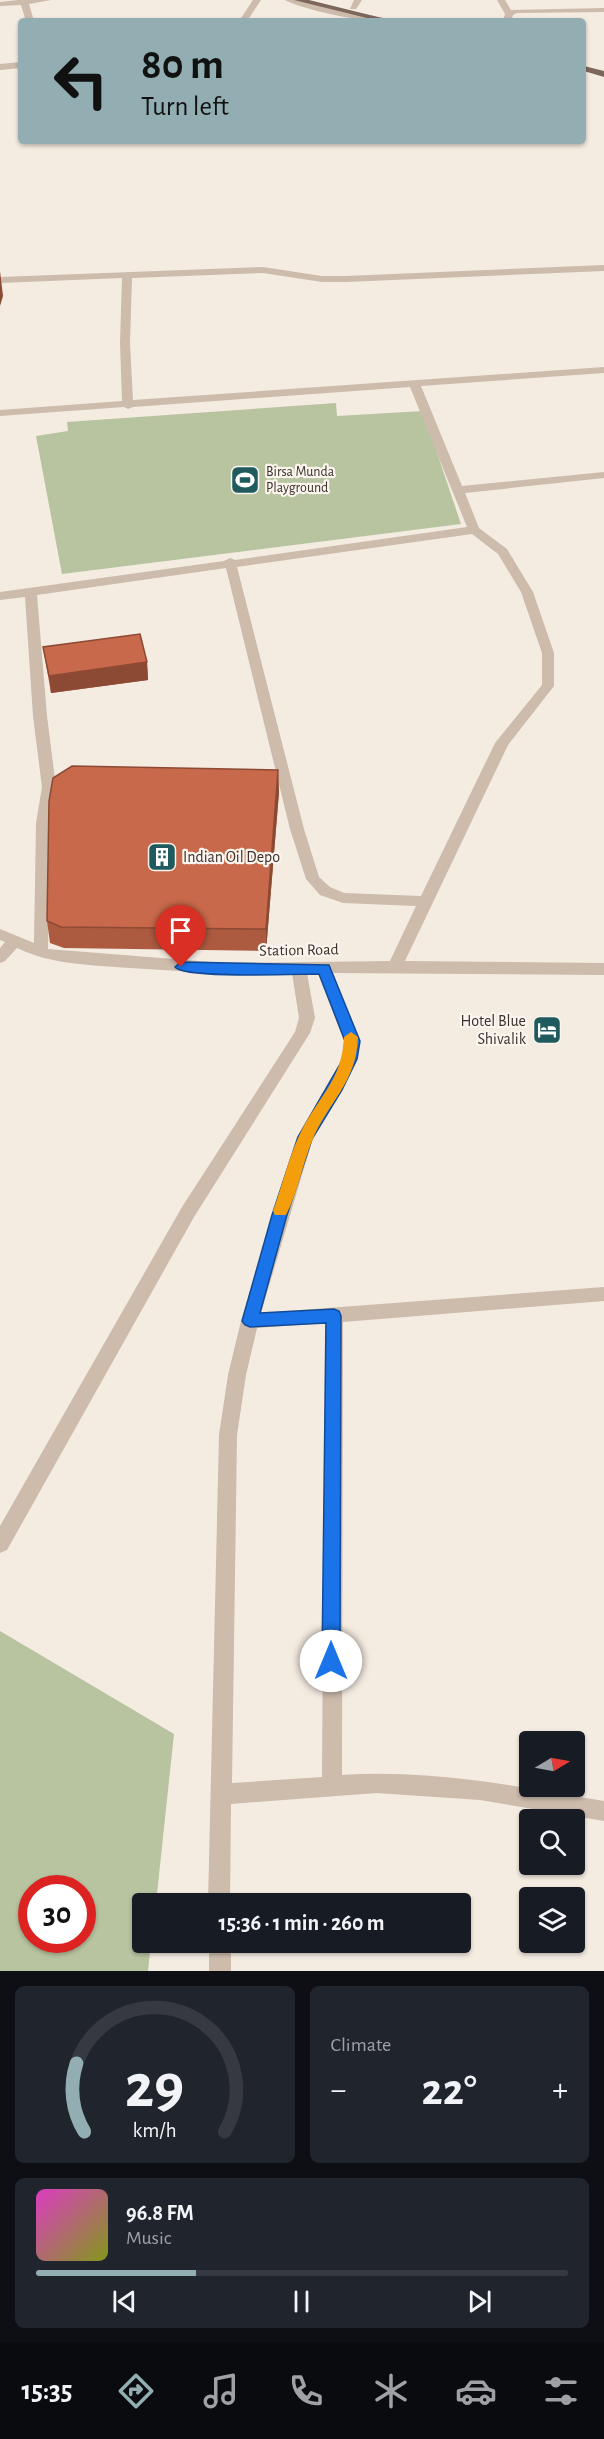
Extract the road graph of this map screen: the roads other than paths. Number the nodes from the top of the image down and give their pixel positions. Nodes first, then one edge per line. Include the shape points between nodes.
1 (46, 0) edge
2 (257, 0) edge
3 (290, 0) edge
4 (298, 0) edge
5 (318, 0) edge
6 (327, 0) edge
7 (501, 0) edge
8 (25, 3) junction
9 (355, 3) edge
10 (0, 4) edge
11 (604, 10) edge
12 (508, 17) edge
13 (29, 18) edge
14 (245, 18) edge
15 (380, 18) junction
16 (18, 65) edge
17 (0, 67) edge
18 (586, 70) edge
19 (604, 74) edge
20 (604, 268) edge
21 (127, 275) junction
22 (0, 280) edge
23 (604, 370) edge
24 (415, 385) junction
25 (128, 406) junction
26 (0, 413) edge
27 (604, 475) edge
28 (459, 490) junction
29 (474, 530) junction
30 (230, 562) junction
31 (30, 592) junction
32 (0, 596) edge
33 (426, 901) junction
34 (0, 934) edge
35 (15, 941) junction
36 (40, 953) junction
37 (0, 957) edge
38 (395, 966) junction
39 (324, 968) junction
40 (299, 969) junction
41 (604, 969) edge
42 (604, 1294) edge
43 (334, 1316) junction
44 (250, 1321) junction
45 (0, 1544) edge
46 (332, 1786) junction
47 (221, 1794) junction
48 (604, 1811) edge
49 (219, 1893) edge
50 (220, 1953) edge
51 (220, 1971) edge

1 - 8 street
2 - 14 street
3 - 15 street via 354,16
4 - 15 main road
5 - 15 main road
6 - 9 street
7 - 12 street
8 - 10 street
8 - 13 street
9 - 15 street
11 - 12 street via 516,11
16 - 17 street
18 - 19 main road
20 - 21 street via 338,279 263,270
21 - 22 street
21 - 25 street
23 - 24 street
24 - 25 street
24 - 28 street
25 - 26 street
27 - 28 street
28 - 29 street
29 - 30 street
29 - 33 street via 503,552 527,592 549,653 548,686 502,743
30 - 31 street
30 - 33 street via 313,879 325,891 343,898
31 - 32 street
31 - 36 street via 49,787 43,823
33 - 38 street
34 - 35 street, Station Road
35 - 36 street, Station Road
35 - 37 street
36 - 40 street, Station Road via 224,969
38 - 39 street, Station Road
38 - 41 street, Station Road
39 - 40 street, Station Road
39 - 44 street via 352,1041 350,1059 305,1137
40 - 45 street via 307,1018 302,1033 188,1212
42 - 43 street
43 - 44 street
43 - 46 street
44 - 47 street via 228,1435
46 - 47 street
46 - 48 street via 433,1786
47 - 49 street
50 - 51 street

